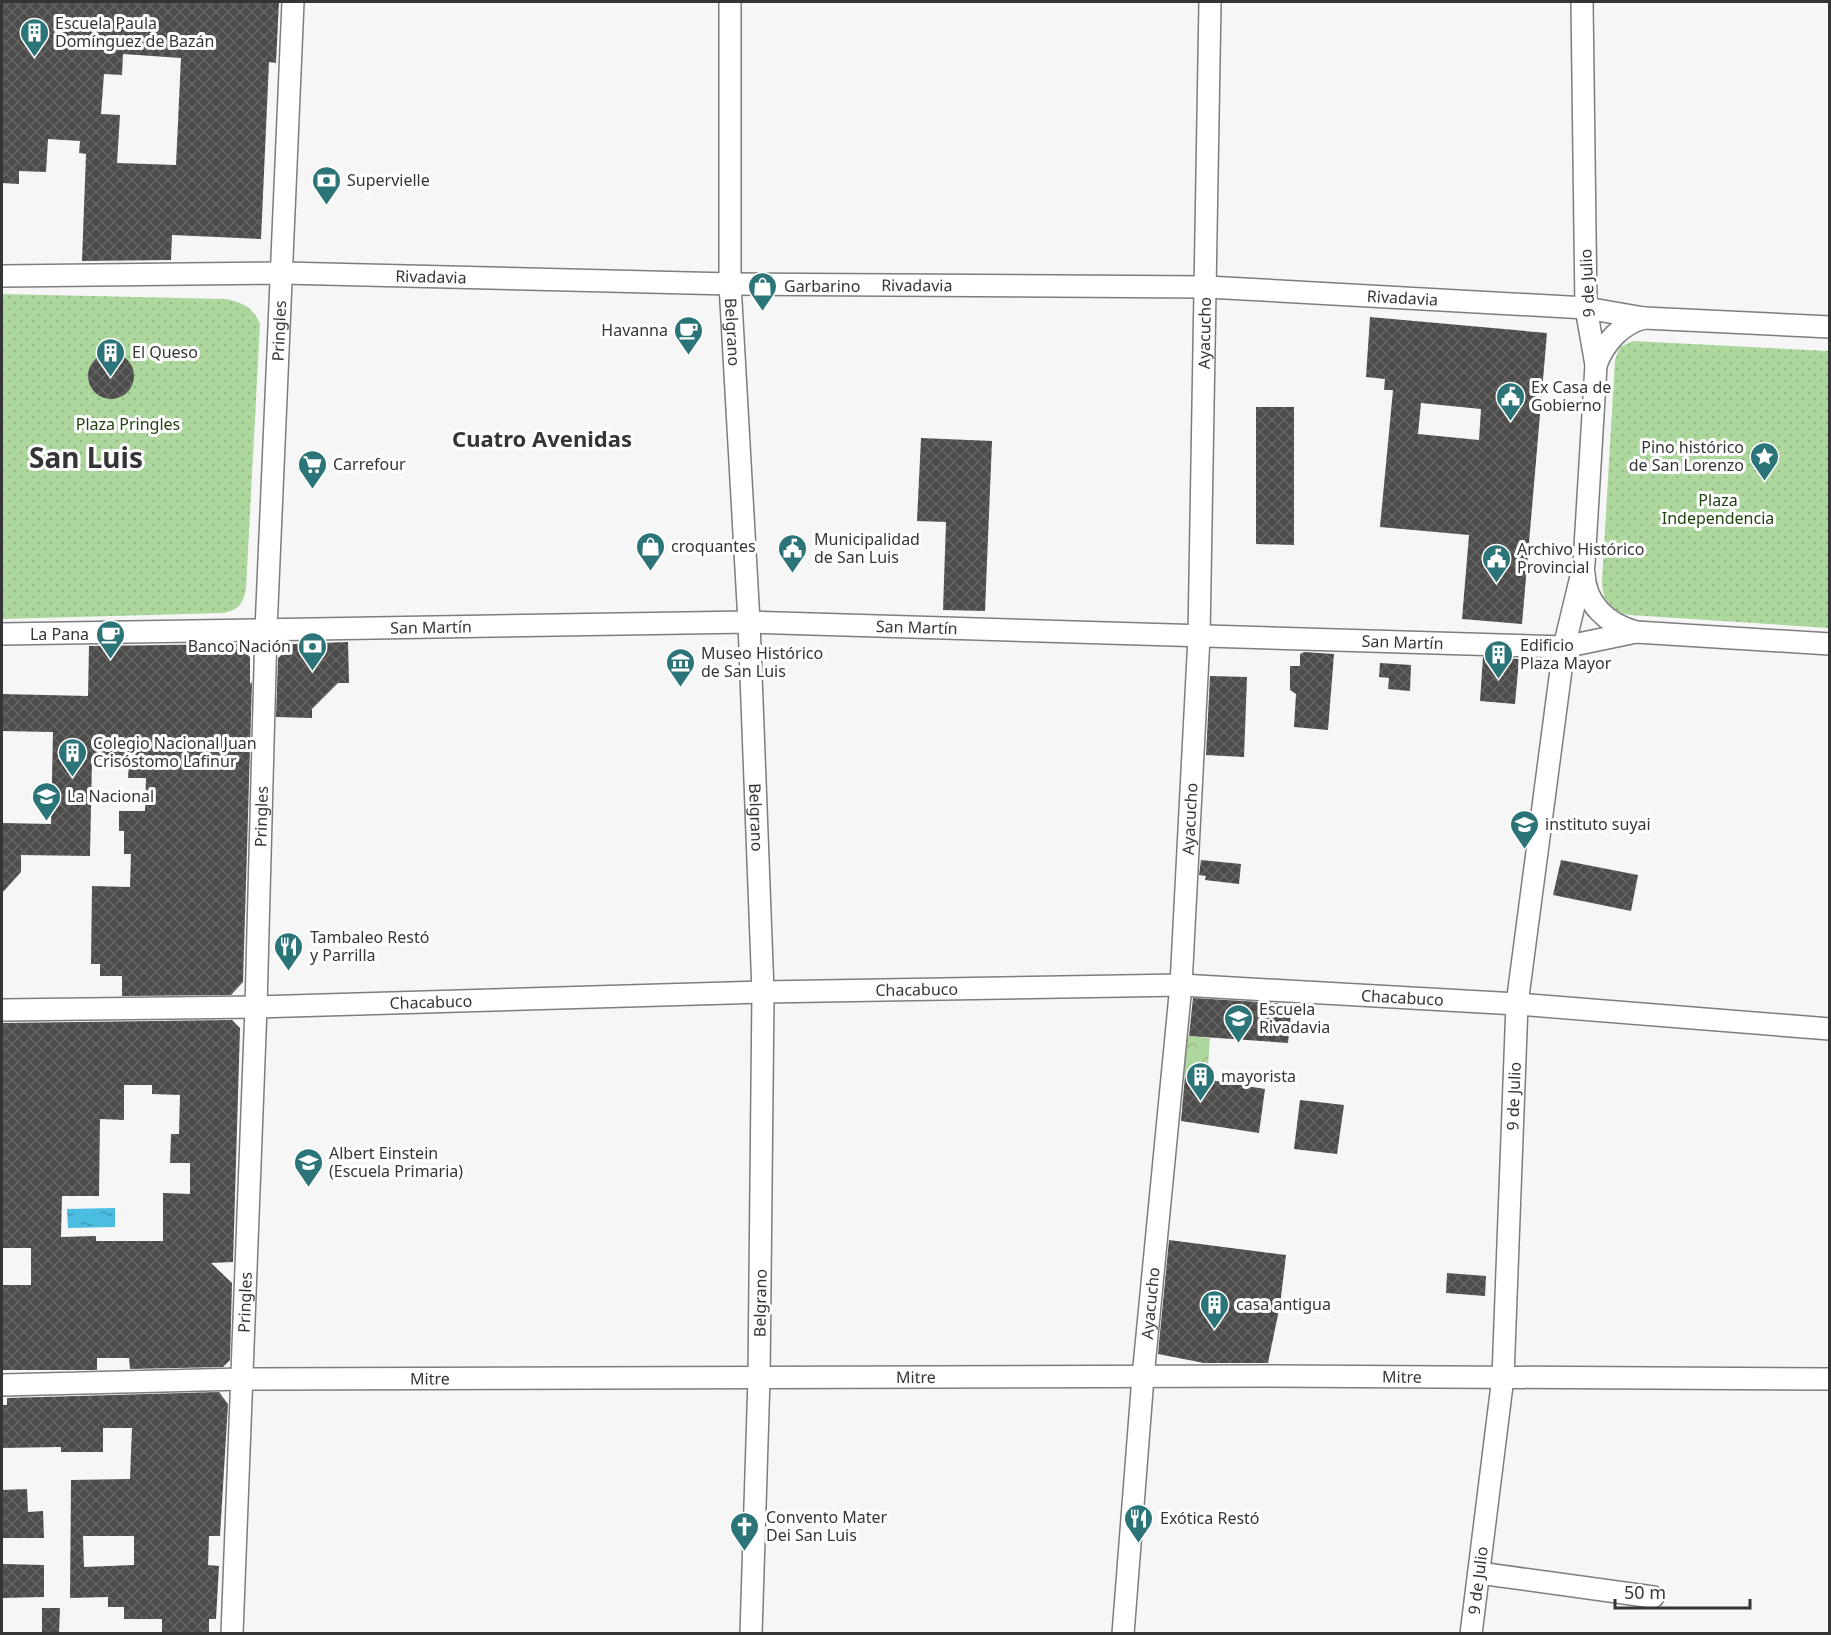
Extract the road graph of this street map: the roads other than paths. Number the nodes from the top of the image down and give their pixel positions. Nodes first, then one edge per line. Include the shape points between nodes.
1 (293, 2) edge
2 (730, 2) edge
3 (1210, 2) edge
4 (1582, 2) edge
5 (283, 273) junction
6 (2, 276) edge
7 (730, 284) junction
8 (1207, 287) junction
9 (1586, 308) junction
10 (1644, 318) junction
11 (1830, 327) edge
12 (1596, 365) junction
13 (1584, 564) junction
14 (749, 622) junction
15 (266, 630) junction
16 (1636, 632) junction
17 (2, 634) edge
18 (1199, 637) junction
19 (1829, 644) edge
20 (1564, 647) junction
21 (1181, 985) junction
22 (763, 992) junction
23 (1517, 1004) junction
24 (256, 1007) junction
25 (2, 1010) edge
26 (1830, 1029) edge
27 (1143, 1377) junction
28 (1503, 1377) junction
29 (759, 1378) junction
30 (242, 1379) junction
31 (1830, 1379) edge
32 (2, 1385) edge
33 (1479, 1573) junction
34 (1653, 1597) dead end
35 (232, 1634) edge
36 (751, 1634) edge
37 (1123, 1634) edge
38 (1471, 1634) edge

1 - 5 street, Pringles
2 - 7 street, Belgrano
3 - 8 street, Ayacucho
4 - 9 street, 9 de Julio
5 - 6 street, Rivadavia
5 - 7 street, Rivadavia
5 - 15 street, Pringles
7 - 8 street, Rivadavia
7 - 14 street, Belgrano
8 - 9 street, Rivadavia
8 - 18 street, Ayacucho
9 - 10 street, Rivadavia
9 - 12 street, 9 de Julio
10 - 11 street, Rivadavia
10 - 12 street via 1631,322 1615,335
12 - 13 street, 9 de Julio
13 - 16 street, 9 de Julio via 1585,585 1594,605 1615,625
13 - 20 street, 9 de Julio
14 - 15 street, San Martín
14 - 18 street, San Martín
14 - 22 street, Belgrano
15 - 17 street, San Martín
15 - 24 street, Pringles
16 - 19 street, San Martín
16 - 20 street, San Martín
18 - 20 street, San Martín
18 - 21 street, Ayacucho
20 - 23 street, 9 de Julio
21 - 22 street, Chacabuco
21 - 23 street, Chacabuco
21 - 27 street, Ayacucho
22 - 24 street, Chacabuco
22 - 29 street, Belgrano
23 - 26 street, Chacabuco
23 - 28 street, 9 de Julio
24 - 25 street, Chacabuco
24 - 30 street, Pringles
27 - 28 street, Mitre
27 - 29 street, Mitre
27 - 37 street, Ayacucho
28 - 31 street, Mitre
28 - 33 street, 9 de Julio
29 - 30 street, Mitre
29 - 36 street, Belgrano
30 - 32 street, Mitre
30 - 35 street, Pringles
33 - 34 street
33 - 38 street, 9 de Julio

